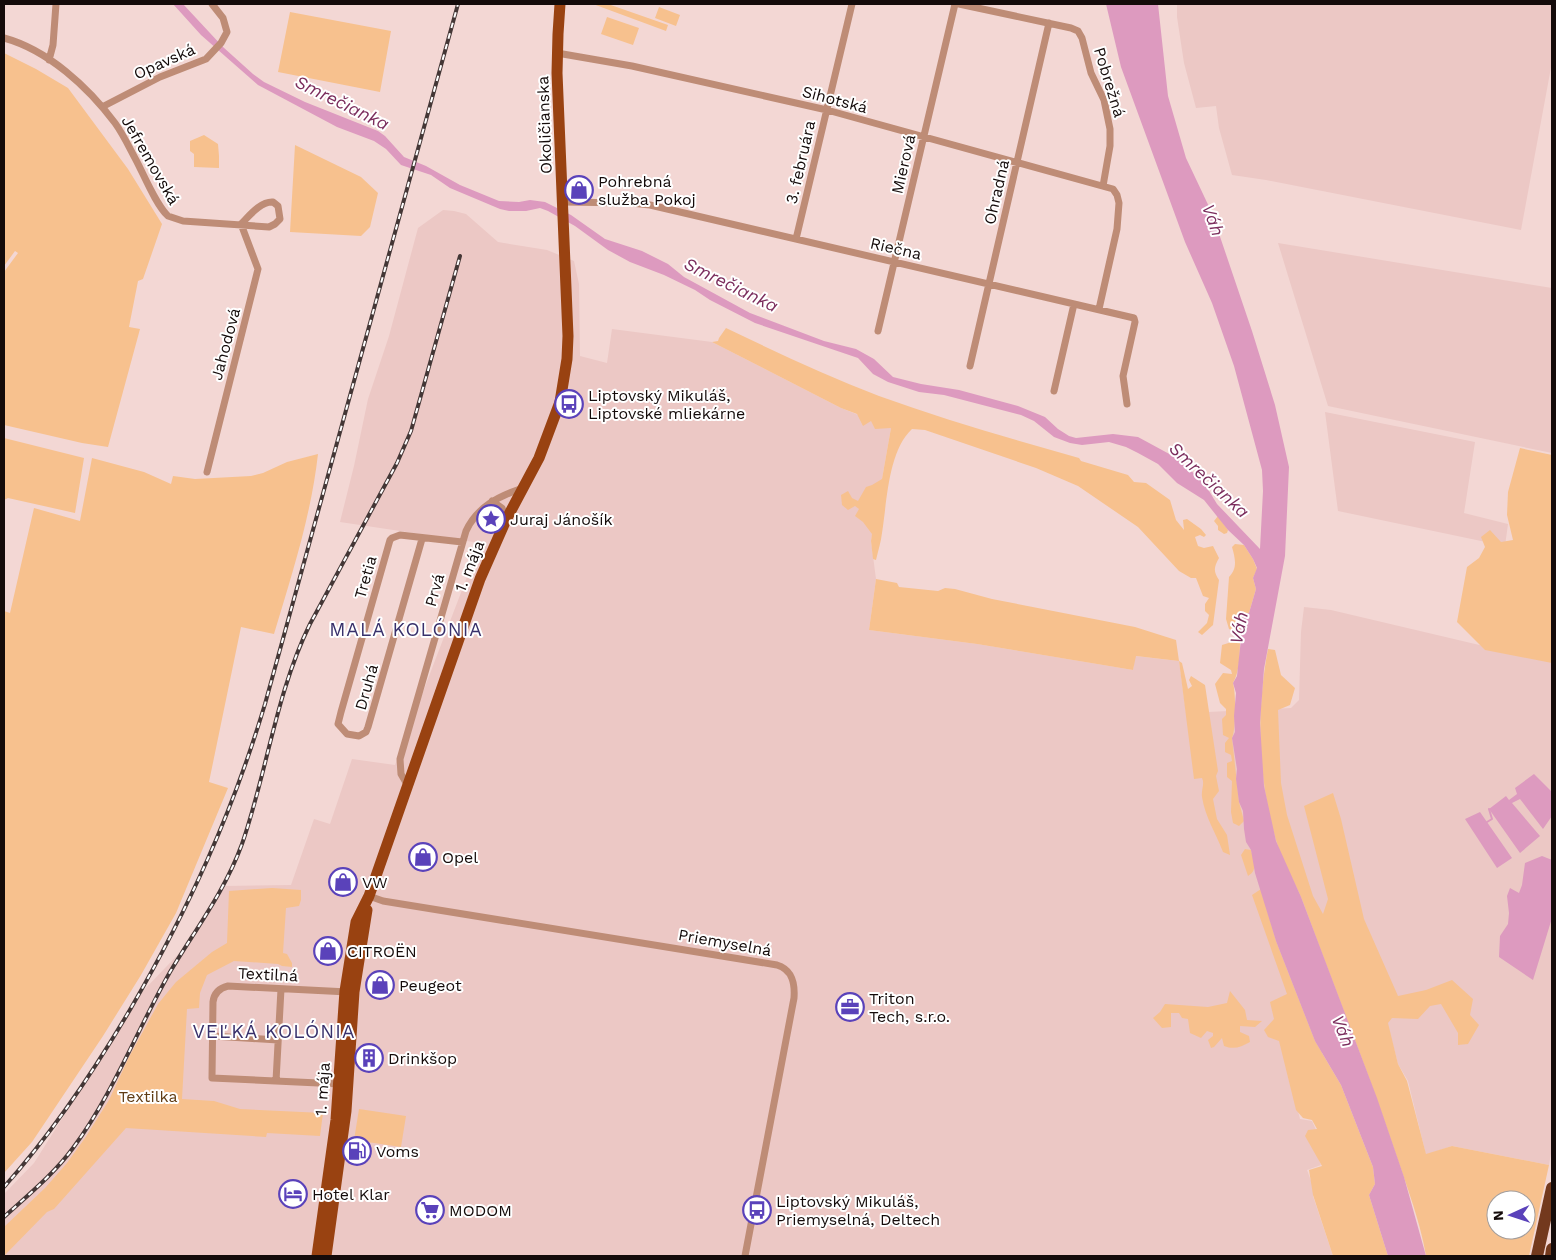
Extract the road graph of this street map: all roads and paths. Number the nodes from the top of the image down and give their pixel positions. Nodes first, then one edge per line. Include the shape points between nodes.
1 (56, 4) edge
2 (212, 4) edge
3 (560, 4) edge
4 (852, 4) edge
5 (954, 4) edge
6 (959, 4) edge
7 (1048, 23) junction
8 (4, 38) edge
9 (557, 53) junction
10 (49, 60) junction
11 (102, 107) junction
12 (827, 110) junction
13 (924, 137) junction
14 (1016, 163) junction
15 (1103, 186) junction
16 (563, 204) junction
17 (241, 224) junction
18 (796, 239) junction
19 (565, 244) joint
20 (894, 262) junction
21 (989, 284) junction
22 (1074, 304) junction
23 (1099, 309) junction
24 (878, 331) dead end
25 (970, 366) dead end
26 (1054, 391) dead end
27 (1127, 404) dead end
28 (207, 472) dead end
29 (524, 488) junction
30 (492, 502) junction
31 (506, 520) junction
32 (422, 539) junction
33 (462, 542) junction
34 (368, 727) joint
35 (408, 786) junction
36 (369, 896) junction
37 (281, 988) junction
38 (350, 992) junction
39 (213, 1036) junction
40 (278, 1040) junction
41 (276, 1080) junction
42 (340, 1084) junction
43 (1552, 1188) edge
44 (1552, 1250) edge
45 (1542, 1255) edge
46 (317, 1256) edge
47 (326, 1256) edge
48 (745, 1256) edge

1 - 10 street
2 - 11 street, Opavská via 226,25 225,37 208,56
3 - 9 main road, Okoličianska
4 - 12 street, 3. februára
5 - 13 street, Mierová
6 - 7 street
7 - 14 street, Ohradná
7 - 15 street, Pobrežná via 1078,31 1091,73 1104,100 1111,142
8 - 10 street, Jefremovská
9 - 12 street, Sihotská via 641,68
9 - 16 main road, Okoličianska
10 - 11 street, Jefremovská
11 - 17 street, Jefremovská via 118,128 168,216 183,221
12 - 13 street, Sihotská
12 - 18 street, 3. februára
13 - 14 street, Sihotská
13 - 20 street, Mierová
14 - 15 street, Sihotská
14 - 21 street, Ohradná
15 - 23 street via 1116,191 1120,203
16 - 18 street, Riečna via 650,205
16 - 19 main road, Okoličianska
17 - 17 street, Jefremovská via 272,226 280,218 280,209 276,203 266,202
17 - 28 street, Jahodová via 258,271
18 - 20 street, Riečna
19 - 29 main road, 1. mája via 568,336 564,381 547,441
20 - 21 street, Riečna
20 - 24 street, Mierová
21 - 22 street, Riečna
21 - 25 street, Ohradná
22 - 23 street, Riečna
22 - 26 street
23 - 27 street, Riečna via 1134,318 1123,376
29 - 30 street, Prvá
29 - 31 main road, 1. mája
30 - 31 street via 502,508
30 - 33 street, Prvá via 471,521
31 - 35 main road, 1. mája via 480,579
32 - 33 street
32 - 34 street, Druhá
32 - 34 street, Tretia via 400,535 392,538 338,724 347,734 359,736
33 - 35 street, Prvá via 400,759 401,774
35 - 36 main road, 1. mája
36 - 38 main road, 1. mája via 356,922
36 - 48 street, Priemyselná via 382,901 778,964 788,971 794,982 794,998
37 - 38 street, Textilná
37 - 39 street, Textilná via 228,986 218,990 213,998
37 - 40 street
38 - 42 main road, 1. mája
38 - 47 main road, 1. mája via 346,1111
39 - 40 street
39 - 41 street, Textilná via 212,1078
40 - 41 street
41 - 42 street, Textilná
42 - 46 main road, 1. mája
43 - 45 highway
44 - 45 highway

